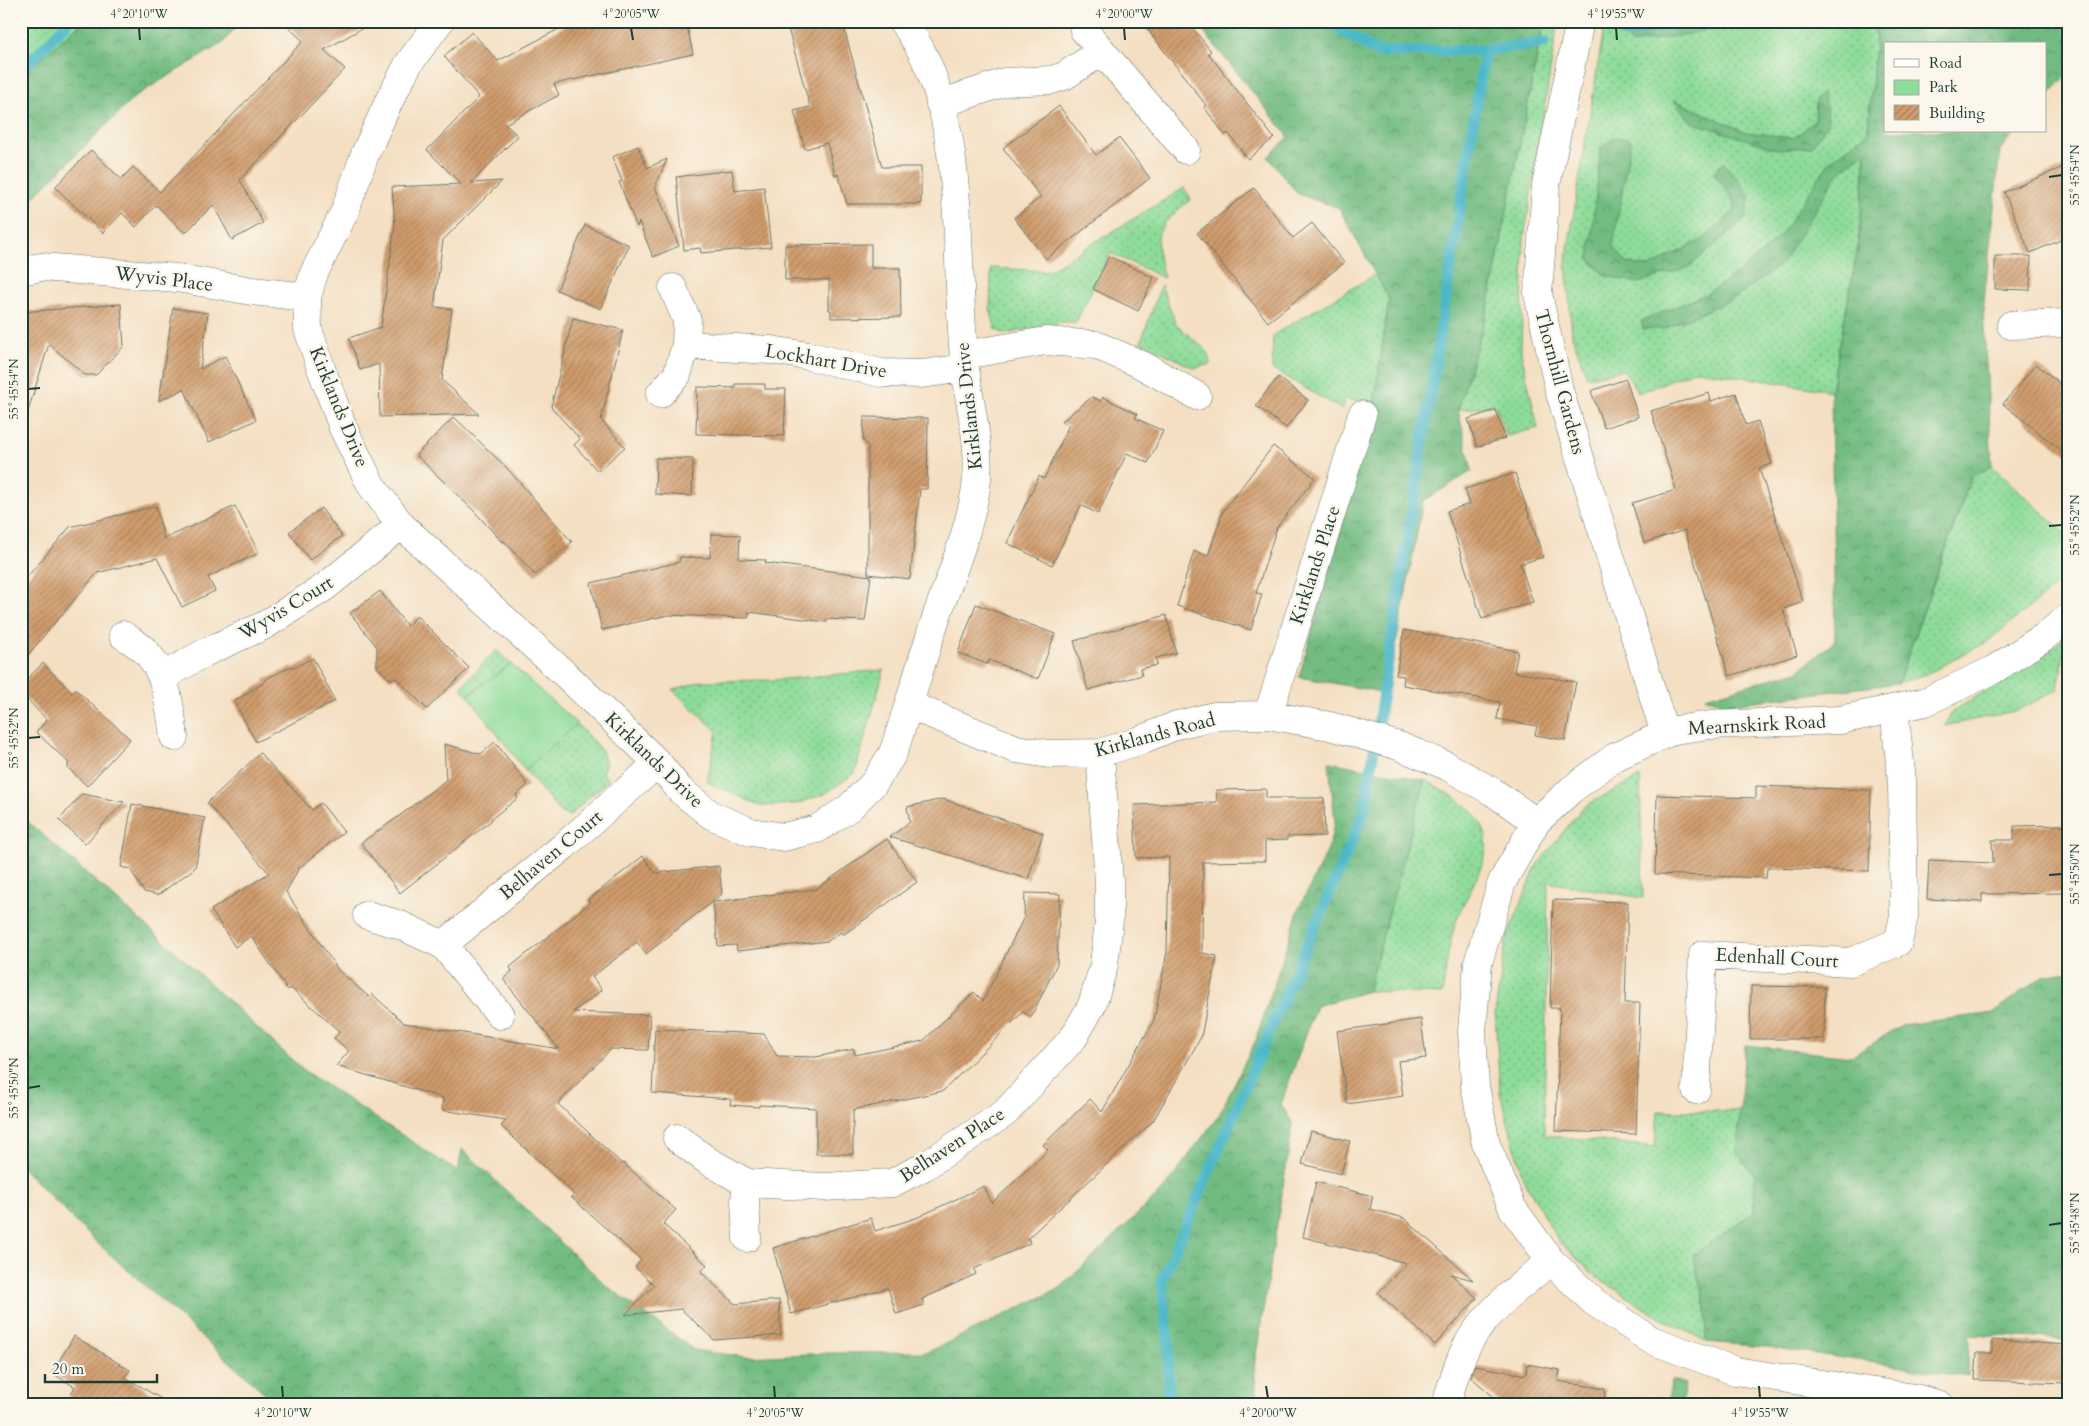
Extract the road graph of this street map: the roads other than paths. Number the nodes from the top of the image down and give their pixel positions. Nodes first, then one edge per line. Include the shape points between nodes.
1 (440, 21) edge
2 (902, 21) edge
3 (1580, 21) edge
4 (1084, 30) dead end
5 (1101, 52) junction
6 (940, 104) junction
7 (1186, 150) dead end
8 (21, 271) edge
9 (673, 288) dead end
10 (307, 297) junction
11 (2068, 323) edge
12 (2011, 325) dead end
13 (686, 345) junction
14 (964, 362) junction
15 (660, 394) dead end
16 (1197, 396) dead end
17 (1362, 415) dead end
18 (401, 524) junction
19 (2068, 618) edge
20 (123, 636) dead end
21 (162, 677) junction
22 (909, 705) junction
23 (1894, 709) junction
24 (1268, 714) junction
25 (1665, 734) junction
26 (174, 737) dead end
27 (1100, 753) junction
28 (658, 763) junction
29 (1536, 822) junction
30 (367, 915) dead end
31 (443, 945) junction
32 (500, 1015) dead end
33 (1696, 1090) dead end
34 (677, 1138) dead end
35 (748, 1183) junction
36 (746, 1238) dead end
37 (1551, 1261) junction
38 (1446, 1405) edge
39 (1940, 1405) edge

1 - 10 street, Kirklands Drive via 409,63 364,154 345,211 314,273
2 - 6 street, Kirklands Drive via 933,75
3 - 25 street, Thornhill Gardens via 1546,185 1538,294 1559,390
4 - 5 street
5 - 6 street via 1052,80 1005,82
5 - 7 street
6 - 14 street, Kirklands Drive via 955,185
8 - 10 street, Wyvis Place via 41,267 177,278
9 - 13 street via 687,320
10 - 18 street, Kirklands Drive via 308,329 343,428 371,485
11 - 12 street
13 - 14 street, Lockhart Drive via 771,350 882,373 922,374
13 - 15 street via 677,375
14 - 16 street, Lockhart Drive via 1046,341 1096,344
14 - 22 street, Kirklands Drive via 978,455 976,488 967,528
17 - 24 street, Kirklands Place
18 - 21 street, Wyvis Court via 325,587 265,625
18 - 28 street, Kirklands Drive
19 - 23 street, Mearnskirk Road via 1993,670 1925,702
20 - 21 street via 144,650
21 - 26 street
22 - 27 street, Kirklands Road via 1016,749 1049,754
22 - 28 street, Kirklands Drive via 893,753 874,783 849,808 817,829 784,837 751,832 711,815 680,790
23 - 25 street, Mearnskirk Road via 1840,720 1710,725
23 - 33 street, Edenhall Court via 1902,781 1904,916 1898,942 1851,962 1704,955
24 - 27 street, Kirklands Road via 1214,716 1176,725
24 - 29 street, Kirklands Road via 1330,726 1399,746 1447,766
25 - 29 street, Mearnskirk Road via 1615,757
27 - 35 street, Belhaven Place via 1109,921 1104,965 1097,989 1074,1037 1005,1113 925,1166 892,1183 824,1187
28 - 31 street, Belhaven Court via 564,846
29 - 37 street, Mearnskirk Road via 1502,882 1478,963 1472,1031 1475,1086 1486,1144 1513,1209
30 - 31 street via 400,925
31 - 32 street
34 - 35 street, Belhaven Place via 708,1161
35 - 36 street
37 - 38 street via 1505,1299 1476,1330 1456,1370
37 - 39 street, Mearnskirk Road via 1594,1302 1651,1340 1735,1371 1914,1398

